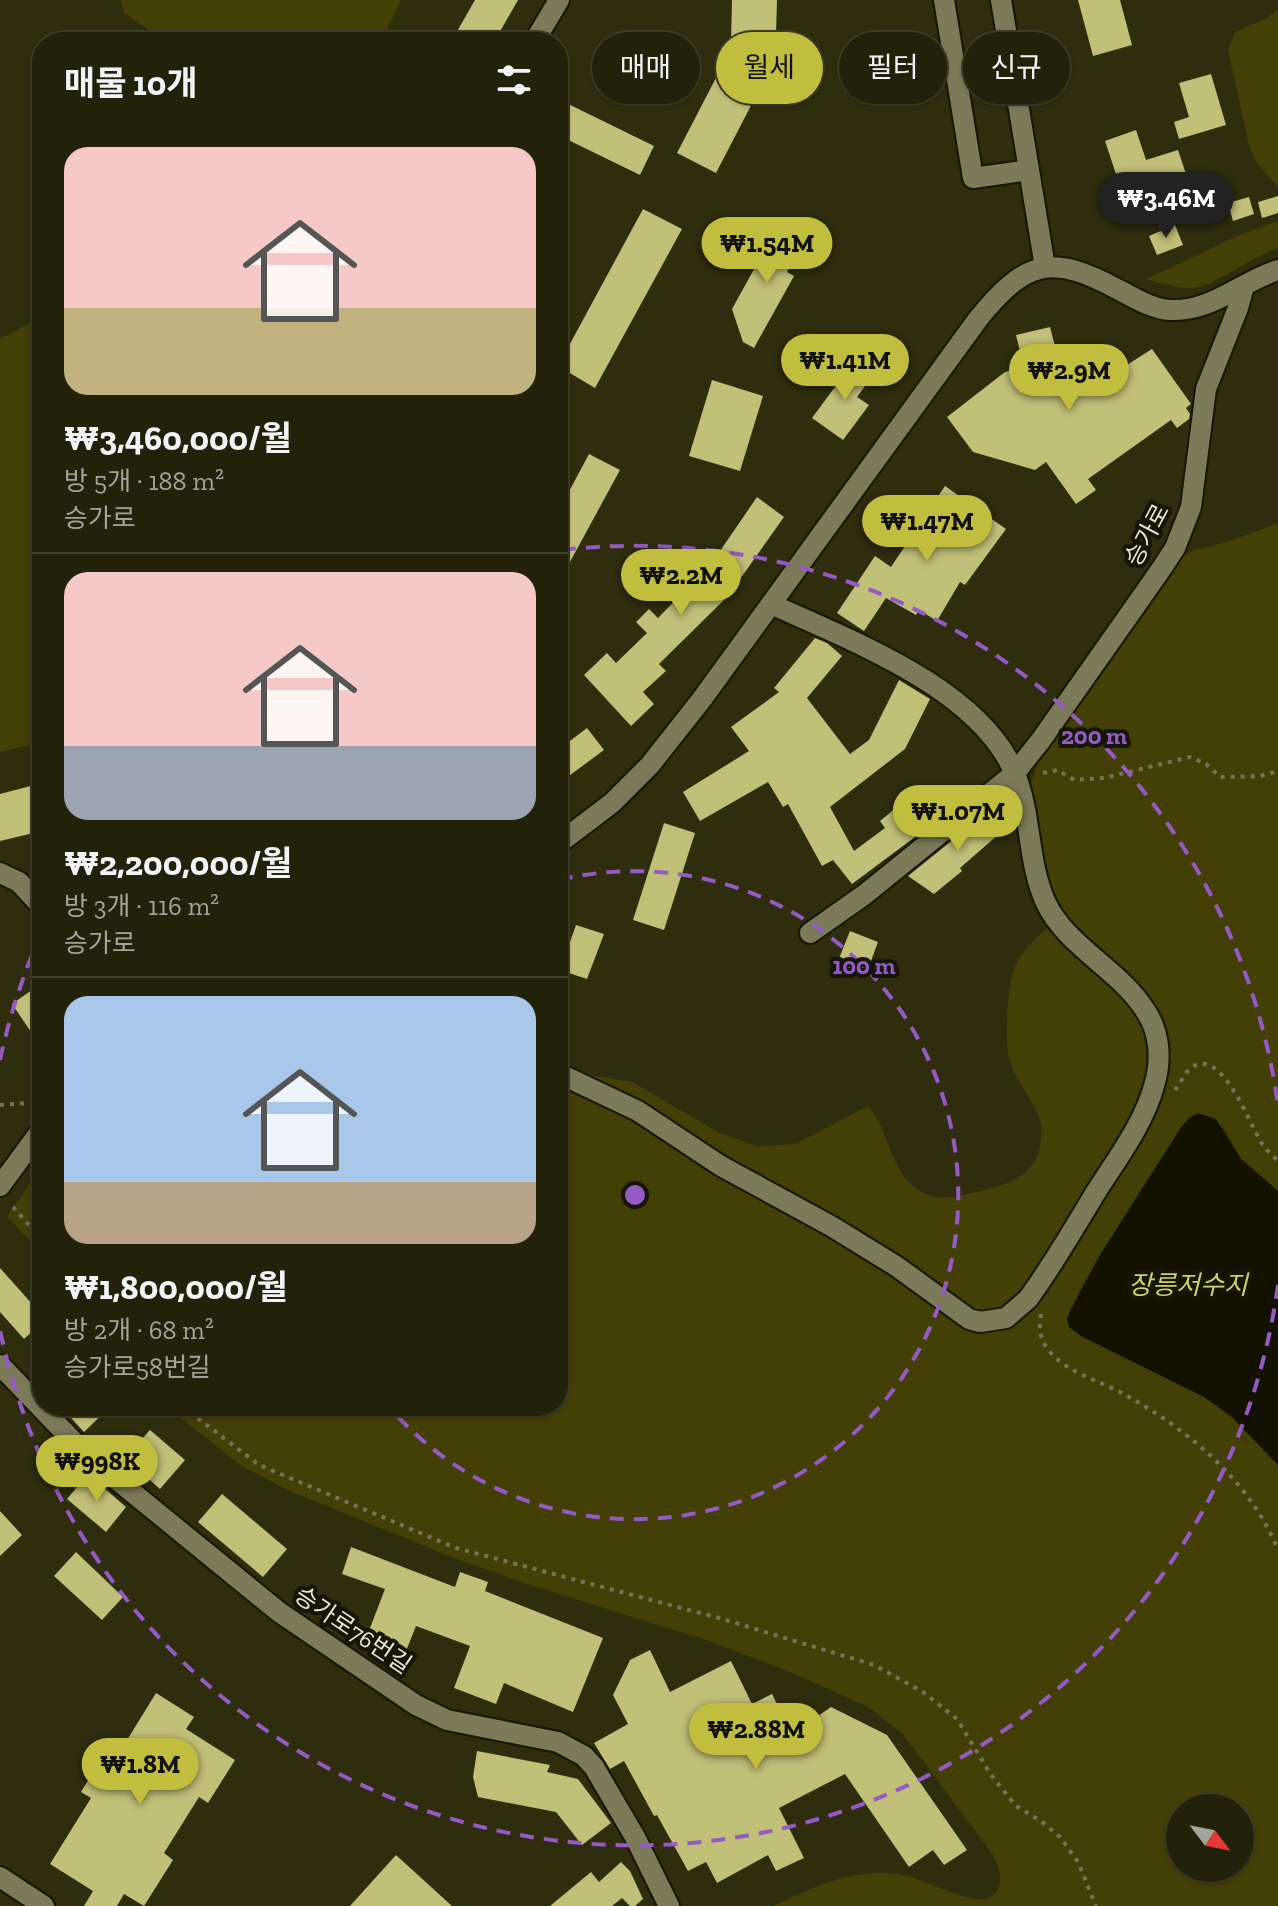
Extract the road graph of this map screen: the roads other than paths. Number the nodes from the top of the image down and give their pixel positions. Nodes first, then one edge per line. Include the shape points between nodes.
1 (559, 0) edge
2 (944, 0) edge
3 (1001, 0) edge
4 (540, 32) edge
5 (1029, 170) junction
6 (1045, 267) junction
7 (1278, 270) edge
8 (1244, 286) junction
9 (771, 604) junction
10 (1015, 773) junction
11 (568, 836) edge
12 (0, 873) edge
13 (32, 896) edge
14 (810, 933) dead end
15 (568, 1078) edge
16 (32, 1143) edge
17 (0, 1186) edge
18 (0, 1365) edge
19 (32, 1397) edge
20 (51, 1416) edge
21 (0, 1877) edge
22 (44, 1906) edge
23 (669, 1906) edge

1 - 4 street
2 - 5 street via 973,178
3 - 5 street
5 - 6 street
6 - 8 street via 1069,268 1167,310 1191,310
6 - 9 street via 1014,280 985,311
7 - 8 street
8 - 10 street, 승가로 via 1206,389 1191,507 1175,548
9 - 10 street via 939,691 985,728
9 - 11 street via 650,765
10 - 14 street, 승가로
10 - 15 street via 1047,904 1062,926 1132,993 1159,1045 1155,1085 1122,1151 1041,1281 1006,1318 980,1322 955,1311 851,1238 732,1173 638,1111
12 - 13 street
16 - 17 street
18 - 19 street, 승가로76번길
20 - 23 street, 승가로76번길 via 102,1467 279,1612 416,1705 447,1720 558,1742 584,1756 635,1837
21 - 22 street

